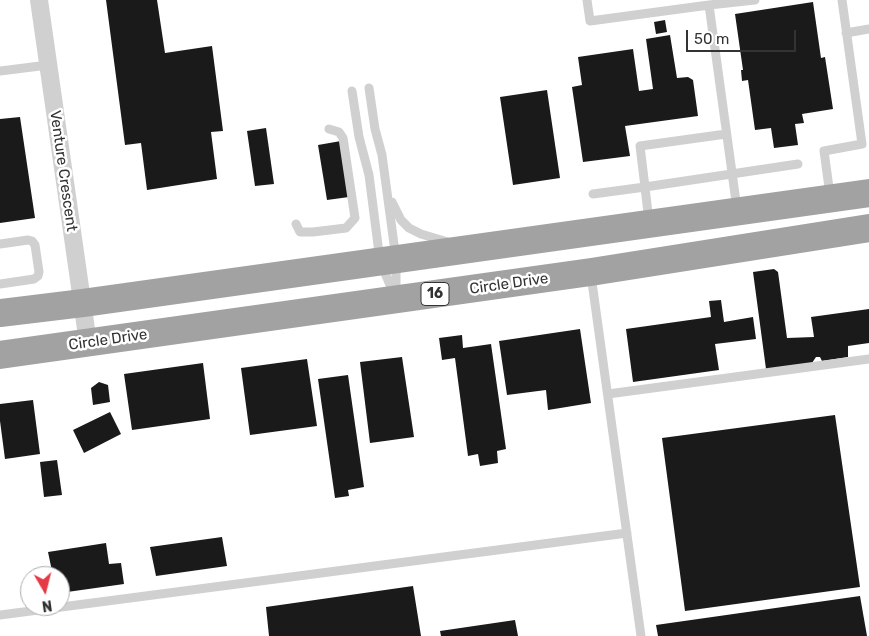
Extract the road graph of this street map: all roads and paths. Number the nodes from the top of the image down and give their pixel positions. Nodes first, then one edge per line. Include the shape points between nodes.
1 (39, 0) edge
2 (587, 0) edge
3 (755, 0) edge
4 (842, 0) edge
5 (709, 5) junction
6 (869, 29) edge
7 (846, 32) junction
8 (48, 65) junction
9 (0, 72) edge
10 (369, 88) dead end
11 (352, 91) dead end
12 (329, 129) dead end
13 (726, 134) junction
14 (798, 164) dead end
15 (732, 173) junction
16 (645, 186) junction
17 (388, 192) junction
18 (869, 193) edge
19 (593, 194) dead end
20 (830, 199) junction
21 (737, 212) junction
22 (296, 224) dead end
23 (650, 224) junction
24 (869, 228) edge
25 (0, 244) edge
26 (470, 248) junction
27 (388, 260) junction
28 (591, 272) junction
29 (0, 284) edge
30 (396, 300) junction
31 (83, 303) junction
32 (0, 313) edge
33 (88, 343) junction
34 (0, 355) edge
35 (869, 358) edge
36 (608, 394) junction
37 (627, 532) junction
38 (0, 615) edge
39 (642, 636) edge

1 - 8 street, Venture Crescent
2 - 5 lane via 590,21
3 - 5 lane
4 - 7 lane
5 - 13 lane
6 - 7 lane
7 - 20 lane via 862,144 824,150
8 - 9 lane
8 - 31 street, Venture Crescent
10 - 17 lane
11 - 27 lane via 359,137
12 - 22 lane via 339,132 343,138 355,218 346,228 313,232 300,232
13 - 15 lane
13 - 16 lane via 640,146
14 - 15 lane
15 - 16 lane
15 - 21 lane
16 - 19 lane
16 - 23 lane
17 - 26 lane via 400,220 409,228
17 - 27 lane
18 - 20 highway
20 - 21 highway
21 - 23 highway
23 - 26 highway
24 - 28 highway, Circle Drive / 16
25 - 29 lane via 32,241 39,272 34,278
26 - 27 highway
27 - 30 lane
27 - 30 lane
27 - 31 highway
28 - 30 highway, Circle Drive / 16
28 - 36 lane
30 - 33 highway, Circle Drive / 16
31 - 32 highway
31 - 33 street, Venture Crescent
33 - 34 highway, Circle Drive / 16
35 - 36 lane
36 - 37 lane
37 - 38 lane
37 - 39 lane

